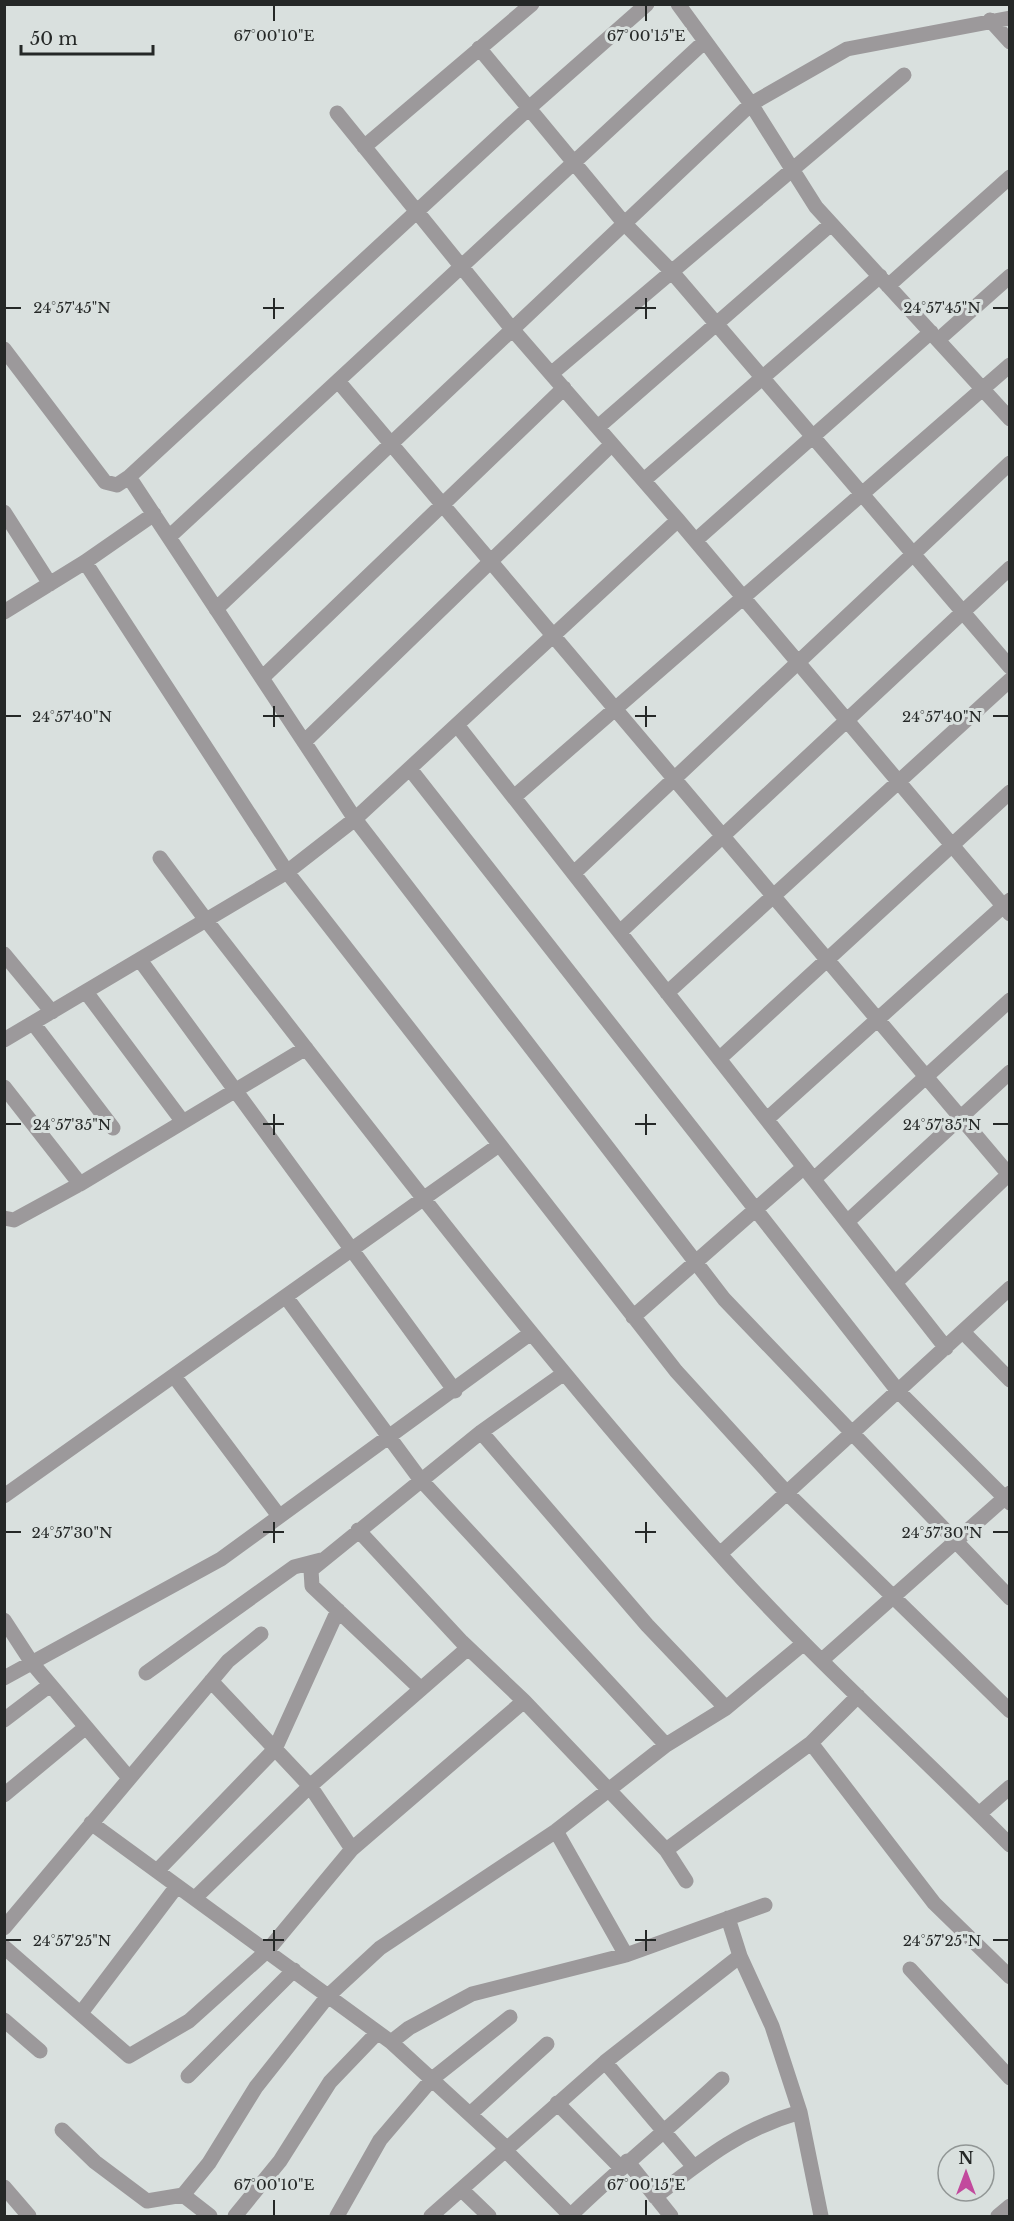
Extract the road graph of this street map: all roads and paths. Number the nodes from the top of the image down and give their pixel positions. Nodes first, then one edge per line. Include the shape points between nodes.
1 (532, 4) edge
2 (647, 4) edge
3 (678, 4) edge
4 (1010, 18) edge
5 (990, 20) junction
6 (704, 42) junction
7 (1010, 42) edge
8 (480, 48) junction
9 (904, 75) dead end
10 (751, 104) junction
11 (529, 108) junction
12 (337, 113) dead end
13 (364, 147) junction
14 (574, 162) junction
15 (792, 170) junction
16 (1010, 177) edge
17 (417, 212) junction
18 (624, 223) junction
19 (831, 224) junction
20 (461, 267) junction
21 (672, 272) junction
22 (1010, 276) edge
23 (884, 281) junction
24 (717, 324) junction
25 (512, 328) junction
26 (934, 336) junction
27 (4, 349) edge
28 (1010, 365) edge
29 (551, 374) junction
30 (763, 378) junction
31 (338, 381) junction
32 (564, 388) junction
33 (982, 389) junction
34 (1010, 419) edge
35 (598, 427) junction
36 (813, 436) junction
37 (391, 444) junction
38 (612, 444) junction
39 (1010, 463) edge
40 (129, 477) junction
41 (644, 480) junction
42 (862, 494) junction
43 (442, 504) junction
44 (4, 512) edge
45 (154, 514) junction
46 (678, 520) junction
47 (169, 537) junction
48 (696, 540) junction
49 (913, 554) junction
50 (490, 561) junction
51 (85, 562) junction
52 (1010, 568) edge
53 (50, 584) junction
54 (743, 597) junction
55 (216, 609) junction
56 (4, 612) edge
57 (963, 612) junction
58 (553, 636) junction
59 (798, 662) junction
60 (1010, 667) edge
61 (262, 678) junction
62 (1010, 680) edge
63 (615, 709) junction
64 (846, 720) junction
65 (457, 725) junction
66 (304, 742) junction
67 (410, 769) junction
68 (674, 779) junction
69 (898, 782) junction
70 (1010, 792) edge
71 (513, 797) junction
72 (355, 819) junction
73 (722, 836) junction
74 (951, 845) junction
75 (160, 858) dead end
76 (287, 872) junction
77 (573, 873) junction
78 (773, 896) junction
79 (1007, 907) edge
80 (206, 920) junction
81 (620, 932) junction
82 (4, 954) edge
83 (140, 960) junction
84 (827, 960) junction
85 (86, 992) junction
86 (667, 993) junction
87 (1010, 999) edge
88 (51, 1012) junction
89 (877, 1019) junction
90 (33, 1023) junction
91 (4, 1040) edge
92 (306, 1048) junction
93 (719, 1059) junction
94 (1010, 1072) edge
95 (926, 1076) junction
96 (4, 1087) edge
97 (234, 1091) junction
98 (960, 1117) junction
99 (767, 1119) junction
100 (183, 1122) junction
101 (113, 1128) dead end
102 (499, 1145) junction
103 (809, 1173) junction
104 (1009, 1174) edge
105 (80, 1184) junction
106 (424, 1198) junction
107 (755, 1210) junction
108 (8, 1221) edge
109 (848, 1222) junction
110 (351, 1250) junction
111 (696, 1262) junction
112 (895, 1283) junction
113 (1009, 1291) edge
114 (286, 1297) junction
115 (633, 1317) junction
116 (963, 1332) junction
117 (531, 1333) junction
118 (946, 1348) junction
119 (562, 1374) junction
120 (174, 1376) junction
121 (1010, 1380) edge
122 (455, 1390) junction
123 (898, 1391) junction
124 (481, 1432) junction
125 (852, 1433) junction
126 (388, 1436) junction
127 (420, 1479) junction
128 (787, 1493) junction
129 (4, 1497) edge
130 (1008, 1498) edge
131 (279, 1516) junction
132 (358, 1530) junction
133 (955, 1541) junction
134 (720, 1554) junction
135 (325, 1559) junction
136 (892, 1596) junction
137 (1010, 1598) edge
138 (338, 1610) junction
139 (4, 1620) edge
140 (261, 1634) dead end
141 (804, 1644) junction
142 (468, 1648) junction
143 (822, 1660) junction
144 (32, 1663) junction
145 (146, 1673) dead end
146 (4, 1678) edge
147 (211, 1681) junction
148 (50, 1685) junction
149 (421, 1689) junction
150 (858, 1696) junction
151 (524, 1701) junction
152 (726, 1708) junction
153 (1010, 1711) edge
154 (4, 1720) edge
155 (86, 1727) junction
156 (811, 1743) junction
157 (666, 1745) junction
158 (275, 1749) junction
159 (129, 1778) junction
160 (310, 1786) junction
161 (1010, 1786) edge
162 (608, 1791) junction
163 (4, 1794) edge
164 (979, 1814) junction
165 (91, 1823) junction
166 (556, 1831) junction
167 (1010, 1845) edge
168 (352, 1849) junction
169 (666, 1850) junction
170 (157, 1871) junction
171 (686, 1881) dead end
172 (177, 1886) junction
173 (195, 1899) junction
174 (765, 1905) dead end
175 (728, 1918) junction
176 (4, 1928) edge
177 (4, 1947) edge
178 (268, 1950) junction
179 (626, 1955) junction
180 (740, 1956) junction
181 (910, 1969) dead end
182 (294, 1970) junction
183 (1010, 1977) edge
184 (328, 1996) junction
185 (81, 2013) junction
186 (510, 2017) dead end
187 (4, 2020) edge
188 (377, 2033) junction
189 (391, 2042) junction
190 (547, 2044) dead end
191 (40, 2051) dead end
192 (605, 2062) junction
193 (188, 2076) dead end
194 (1010, 2078) edge
195 (432, 2079) junction
196 (722, 2079) dead end
197 (557, 2103) junction
198 (800, 2112) junction
199 (470, 2114) junction
200 (63, 2130) dead end
201 (664, 2133) junction
202 (505, 2150) junction
203 (623, 2164) junction
204 (694, 2167) junction
205 (4, 2187) edge
206 (464, 2191) junction
207 (183, 2195) junction
208 (656, 2197) junction
209 (1010, 2206) edge
210 (570, 2216) edge
211 (29, 2217) edge
212 (210, 2217) edge
213 (235, 2217) edge
214 (337, 2217) edge
215 (431, 2217) edge
216 (489, 2217) edge
217 (670, 2217) edge
218 (820, 2217) edge
219 (998, 2217) edge

1 - 8 street
2 - 11 street
3 - 6 street
4 - 5 street
5 - 7 street
5 - 10 street via 848,49
6 - 10 street
6 - 14 street
8 - 11 street
8 - 13 street
9 - 15 street
10 - 15 street
10 - 18 street
11 - 14 street
11 - 17 street
12 - 13 street
13 - 17 street
14 - 18 street
14 - 20 street
15 - 19 street
15 - 21 street
16 - 23 street
17 - 20 street
17 - 40 street
18 - 21 street
18 - 25 street
19 - 23 street
19 - 24 street
20 - 25 street
20 - 31 street
21 - 24 street
21 - 29 street
22 - 26 street
23 - 26 street
23 - 30 street
24 - 30 street
24 - 35 street
25 - 29 street
25 - 37 street
26 - 33 street
26 - 36 street
27 - 40 street via 105,482 117,485
28 - 33 street
29 - 32 street
30 - 36 street
30 - 41 street
31 - 37 street
31 - 47 street
32 - 35 street
32 - 43 street
33 - 34 street
33 - 42 street
35 - 38 street
36 - 42 street
36 - 48 street
37 - 43 street
37 - 55 street
38 - 41 street
38 - 50 street
39 - 49 street
40 - 45 street
41 - 46 street
42 - 49 street
42 - 54 street
43 - 50 street
43 - 61 street
44 - 53 street
45 - 47 street
45 - 51 street
46 - 48 street
46 - 58 street
47 - 55 street
48 - 54 street
49 - 57 street
49 - 59 street
50 - 58 street
50 - 66 street
51 - 53 street
51 - 76 street
52 - 57 street
53 - 56 street
54 - 59 street
54 - 63 street
55 - 61 street
57 - 60 street
57 - 64 street
58 - 63 street
58 - 65 street
59 - 64 street
59 - 68 street
61 - 66 street
62 - 69 street
63 - 68 street
63 - 71 street
64 - 69 street
64 - 73 street
65 - 67 street
65 - 71 street
66 - 72 street
67 - 72 street
67 - 107 street
68 - 73 street
68 - 77 street
69 - 74 street
69 - 78 street
70 - 74 street
71 - 77 street
72 - 76 street
72 - 111 street
73 - 78 street
73 - 81 street
74 - 79 street
74 - 84 street
75 - 80 street
76 - 80 street
76 - 102 street
77 - 81 street
78 - 84 street
78 - 86 street
79 - 89 street
80 - 83 street
80 - 92 street
81 - 86 street
82 - 88 street
83 - 85 street
83 - 97 street
84 - 89 street
84 - 93 street
85 - 88 street
85 - 100 street
86 - 93 street
87 - 95 street
88 - 90 street
89 - 95 street
89 - 99 street
90 - 91 street
90 - 101 street
92 - 97 street
92 - 106 street
93 - 99 street
94 - 98 street
95 - 98 street
95 - 103 street
96 - 105 street
97 - 100 street
97 - 110 street
98 - 104 street
98 - 109 street
99 - 103 street
100 - 105 street
102 - 106 street
102 - 115 street
103 - 107 street
103 - 109 street
104 - 112 street
105 - 108 street
106 - 110 street
106 - 117 street
107 - 111 street
107 - 123 street
109 - 112 street
110 - 114 street
110 - 122 street
111 - 115 street
111 - 125 street via 724,1299
112 - 118 street
113 - 116 street
114 - 120 street
114 - 126 street
115 - 128 street via 676,1371
116 - 118 street
116 - 121 street
117 - 119 street
117 - 122 street
118 - 123 street
119 - 124 street
119 - 134 street
120 - 129 street
120 - 131 street
122 - 126 street
123 - 125 street
123 - 130 street
124 - 127 street
124 - 152 street via 647,1625
125 - 128 street
125 - 133 street
126 - 127 street
126 - 131 street
127 - 132 street
127 - 157 street
128 - 134 street
128 - 136 street
130 - 133 street
131 - 144 street via 221,1559
132 - 135 street
132 - 142 street
133 - 136 street
133 - 137 street
134 - 141 street
135 - 138 street via 311,1570 312,1586
135 - 145 street via 294,1567
136 - 143 street
136 - 153 street
138 - 149 street
138 - 158 street
139 - 144 street
140 - 147 street via 228,1660
141 - 143 street
141 - 152 street
142 - 149 street
142 - 151 street
143 - 150 street
144 - 146 street
144 - 148 street
147 - 158 street
147 - 159 street
148 - 154 street
148 - 155 street
149 - 160 street
150 - 156 street
150 - 164 street
151 - 162 street
151 - 168 street
152 - 157 street
155 - 159 street
155 - 163 street
156 - 169 street
156 - 183 street via 934,1903
157 - 162 street
158 - 160 street
158 - 170 street
159 - 165 street
160 - 168 street
160 - 173 street
161 - 164 street
162 - 166 street
162 - 169 street
164 - 167 street
165 - 170 street
165 - 176 street
166 - 179 street
166 - 184 street via 380,1948
168 - 178 street
169 - 171 street
170 - 172 street
172 - 173 street
172 - 185 street
173 - 178 street
174 - 175 street
175 - 179 street
175 - 180 street
177 - 185 street
178 - 182 street
178 - 185 street via 189,2021 129,2056
179 - 189 street via 472,1994
180 - 192 street
180 - 198 street via 772,2026
181 - 194 street
182 - 184 street
182 - 193 street
184 - 188 street
184 - 207 street via 256,2086 209,2163
186 - 195 street
187 - 191 street
188 - 189 street
188 - 213 street via 330,2082 280,2161
189 - 195 street
190 - 199 street
192 - 197 street
192 - 201 street
195 - 199 street
195 - 214 street via 380,2140
196 - 201 street
197 - 202 street
197 - 203 street
198 - 204 street via 771,2121 720,2146
198 - 218 street
199 - 202 street
200 - 207 street via 95,2162 147,2201
201 - 203 street
201 - 204 street
202 - 206 street
202 - 210 street
203 - 208 street
203 - 210 street
204 - 208 street
205 - 211 street
206 - 215 street
206 - 216 street
207 - 212 street
208 - 217 street
209 - 219 street

